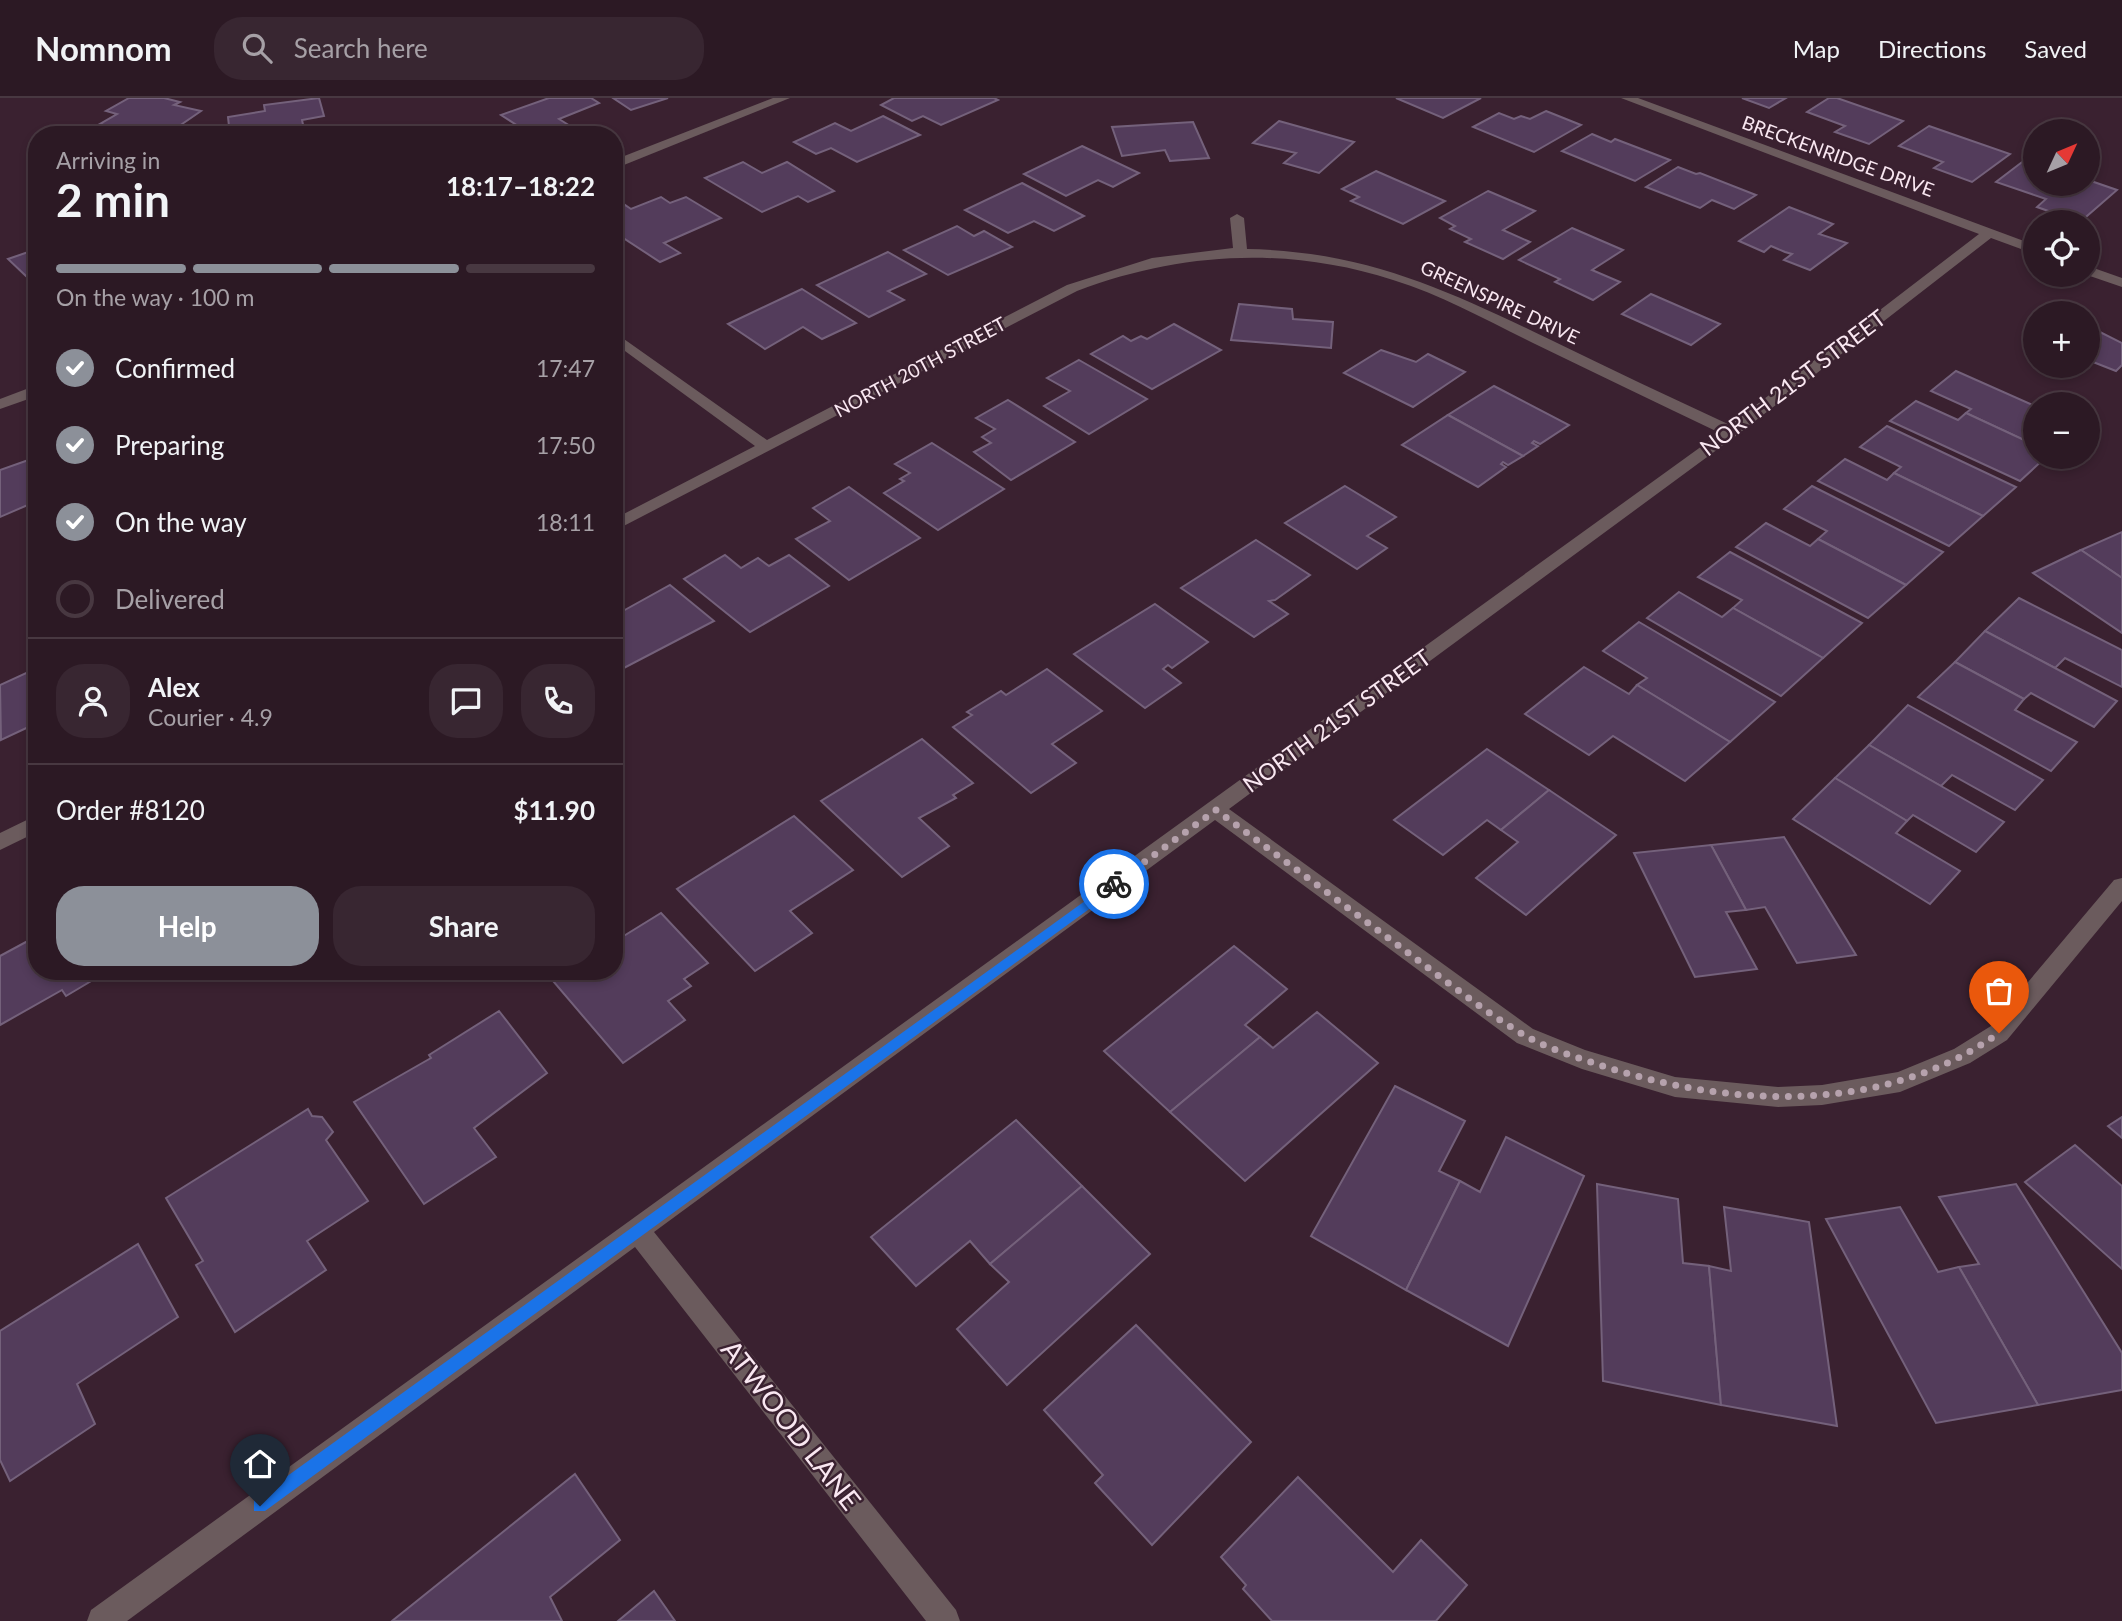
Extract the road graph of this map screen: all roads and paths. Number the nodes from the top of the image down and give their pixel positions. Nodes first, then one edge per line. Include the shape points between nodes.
1 (784, 98) edge
2 (1627, 98) edge
3 (623, 161) edge
4 (1237, 218) dead end
5 (1989, 233) junction
6 (2023, 246) edge
7 (1240, 252) junction
8 (2100, 275) edge
9 (2122, 283) edge
10 (623, 343) edge
11 (28, 393) edge
12 (2, 401) edge
13 (1731, 432) junction
14 (767, 447) junction
15 (623, 521) edge
16 (1216, 810) junction
17 (28, 828) edge
18 (0, 842) edge
19 (2122, 886) edge
20 (637, 1230) junction
21 (102, 1621) edge
22 (945, 1621) edge

1 - 3 street
2 - 5 street, BRECKENRIDGE DRIVE
4 - 7 street
5 - 6 street, BRECKENRIDGE DRIVE
5 - 13 street, NORTH 21ST STREET
7 - 13 street, GREENSPIRE DRIVE via 1332,260 1402,278
7 - 14 street, NORTH 20TH STREET via 1156,260 1092,280
8 - 9 street
10 - 14 street
11 - 12 street
13 - 16 street, NORTH 21ST STREET
14 - 15 street, NORTH 20TH STREET
16 - 19 street via 1525,1036 1630,1075 1675,1087 1746,1096 1822,1095 1900,1082 1962,1056 1999,1033
16 - 20 street, NORTH 21ST STREET
17 - 18 street
20 - 21 street, NORTH 21ST STREET
20 - 22 street, ATWOOD LANE

